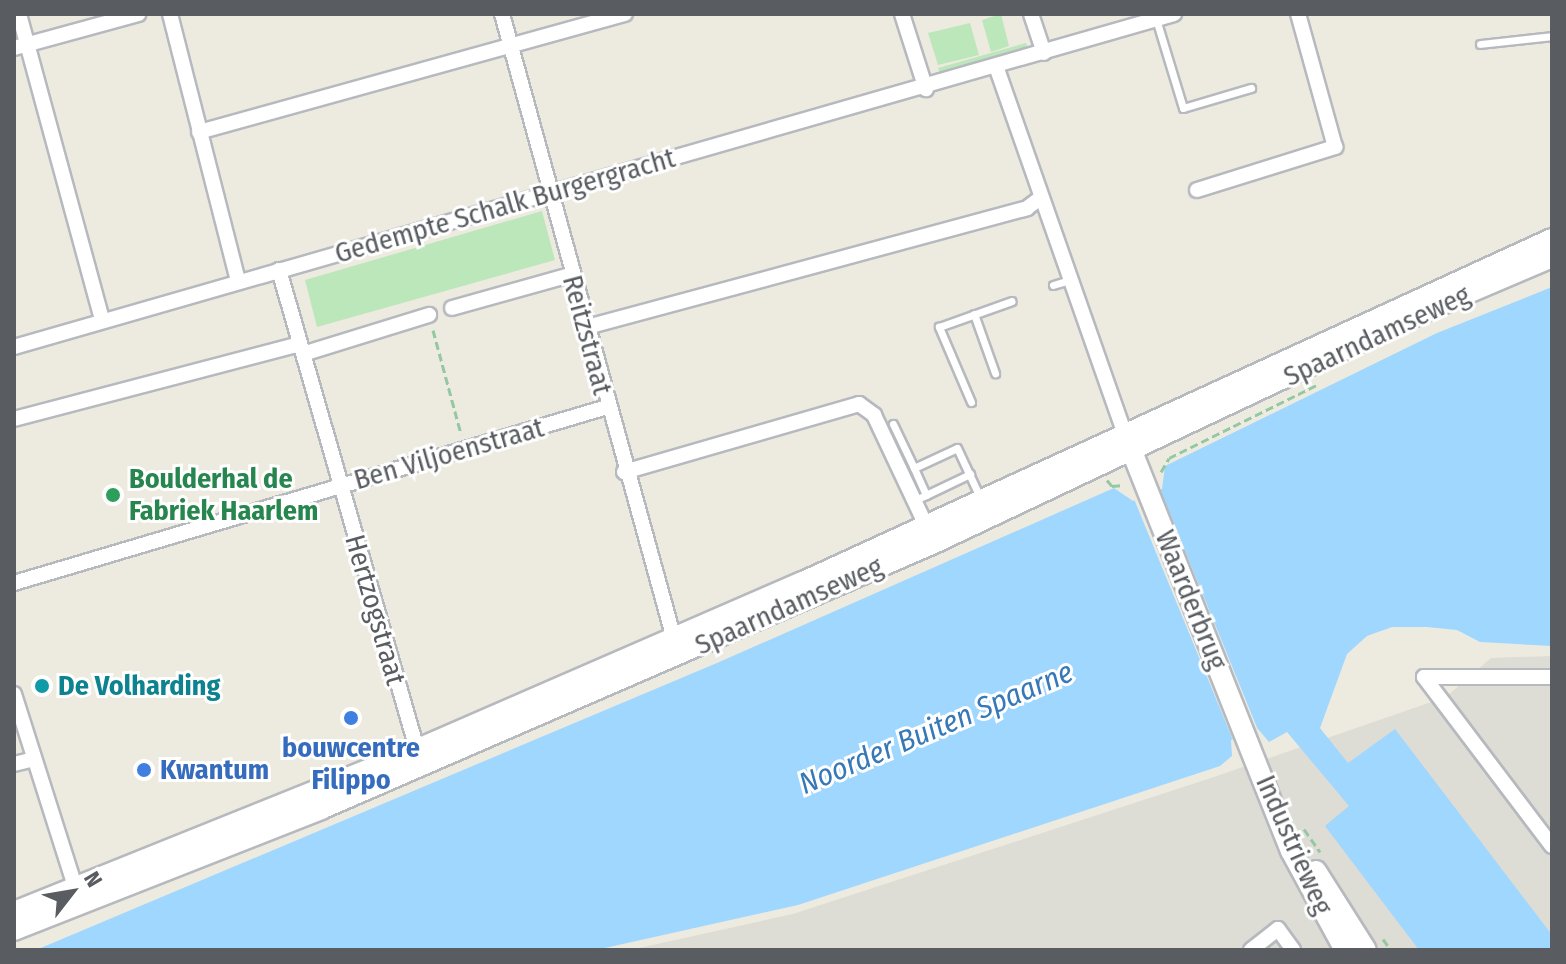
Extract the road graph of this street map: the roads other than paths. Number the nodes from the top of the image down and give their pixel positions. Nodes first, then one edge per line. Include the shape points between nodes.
1 (19, 14) edge
2 (138, 14) edge
3 (170, 14) edge
4 (502, 14) edge
5 (625, 14) edge
6 (1031, 14) edge
7 (1298, 14) edge
8 (905, 15) edge
9 (1167, 16) edge
10 (1552, 36) edge
11 (1480, 44) dead end
12 (21, 46) edge
13 (512, 49) junction
14 (1044, 53) junction
15 (997, 69) junction
16 (1251, 88) dead end
17 (926, 89) junction
18 (199, 132) junction
19 (1197, 190) dead end
20 (551, 191) junction
21 (1039, 199) junction
22 (1552, 239) edge
23 (1552, 257) edge
24 (279, 270) junction
25 (570, 275) junction
26 (238, 280) junction
27 (1069, 280) junction
28 (1053, 285) dead end
29 (1012, 301) dead end
30 (452, 308) dead end
31 (974, 314) junction
32 (429, 315) road end
33 (102, 320) junction
34 (587, 327) junction
35 (14, 347) edge
36 (303, 349) junction
37 (995, 373) dead end
38 (971, 402) dead end
39 (607, 407) junction
40 (14, 419) edge
41 (893, 424) dead end
42 (1129, 444) junction
43 (914, 468) junction
44 (624, 472) junction
45 (970, 474) junction
46 (340, 485) junction
47 (920, 498) junction
48 (986, 510) junction
49 (930, 535) junction
50 (14, 583) edge
51 (676, 646) junction
52 (1552, 677) edge
53 (14, 694) edge
54 (419, 757) junction
55 (34, 759) junction
56 (1257, 762) junction
57 (14, 764) edge
58 (1552, 846) edge
59 (78, 895) junction
60 (14, 912) edge
61 (14, 930) edge
62 (1374, 944) edge
63 (1251, 950) edge
64 (1293, 950) edge
65 (1345, 950) edge

1 - 12 street
2 - 12 street
3 - 18 street
4 - 13 street, Reitzstraat
5 - 13 street
6 - 14 street
7 - 19 street via 1335,147
8 - 17 street
9 - 14 street, Gedempte Schalk Burgergracht
9 - 16 lane via 1183,108
10 - 11 lane
12 - 33 street
13 - 18 street
13 - 20 street, Reitzstraat
14 - 15 street, Gedempte Schalk Burgergracht
15 - 17 street, Gedempte Schalk Burgergracht
15 - 21 street
17 - 20 street, Gedempte Schalk Burgergracht
18 - 26 street
20 - 24 street, Gedempte Schalk Burgergracht
20 - 25 street, Reitzstraat
21 - 27 street
21 - 34 street via 1027,208
22 - 42 main road, Spaarndamseweg via 1414,298
23 - 42 main road, Spaarndamseweg
24 - 26 street, Gedempte Schalk Burgergracht
24 - 36 street, Hertzogstraat
25 - 30 street
25 - 34 street, Reitzstraat
26 - 33 street, Gedempte Schalk Burgergracht
27 - 28 lane
27 - 42 street
29 - 31 lane
31 - 37 lane
31 - 38 lane via 939,327
32 - 36 street
33 - 35 street, Gedempte Schalk Burgergracht
34 - 39 street, Reitzstraat
36 - 40 street
36 - 46 street, Hertzogstraat
39 - 44 street, Reitzstraat
39 - 46 street, Ben Viljoenstraat
41 - 43 lane
42 - 48 main road, Spaarndamseweg
42 - 56 main road, Waarderbrug via 1154,485
43 - 45 lane via 957,448
43 - 47 lane
44 - 47 street via 859,404 874,415
44 - 51 street, Reitzstraat
45 - 47 lane
45 - 48 lane
46 - 50 street, Ben Viljoenstraat
46 - 54 street, Hertzogstraat
47 - 49 street
48 - 49 main road, Spaarndamseweg
49 - 51 main road, Spaarndamseweg
51 - 54 main road, Spaarndamseweg
52 - 58 street via 1424,677
53 - 55 street
54 - 59 main road, Spaarndamseweg
55 - 57 street
55 - 59 street
56 - 62 main road, Industrieweg
56 - 65 main road, Industrieweg via 1291,851
59 - 60 main road, Spaarndamseweg
59 - 61 main road, Spaarndamseweg
63 - 64 street via 1278,929

